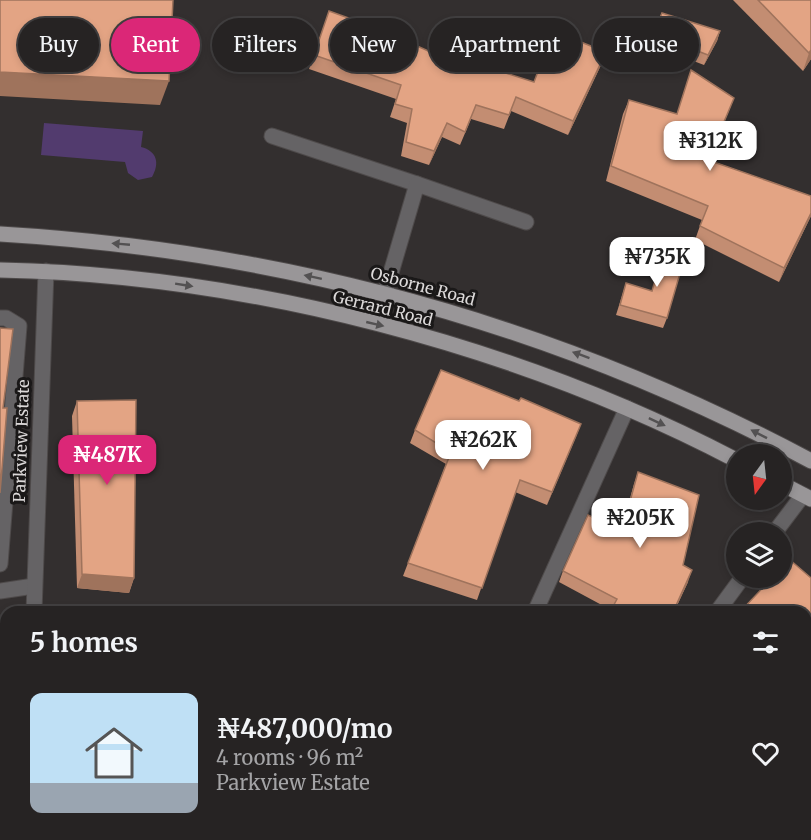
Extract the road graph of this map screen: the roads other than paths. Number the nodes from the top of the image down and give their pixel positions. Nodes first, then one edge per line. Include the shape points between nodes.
1 (272, 136) dead end
2 (417, 184) junction
3 (526, 222) dead end
4 (0, 234) edge
5 (0, 270) edge
6 (46, 271) junction
7 (385, 293) junction
8 (0, 318) edge
9 (627, 408) junction
10 (726, 455) edge
11 (811, 461) edge
12 (792, 489) edge
13 (807, 497) edge
14 (784, 522) edge
15 (0, 564) edge
16 (34, 585) junction
17 (735, 588) edge
18 (0, 591) edge
19 (34, 606) edge
20 (538, 606) edge
21 (721, 606) edge

1 - 2 street
2 - 3 street
2 - 7 street
7 -> 4 main road, Osborne Road via 136,246
5 - 6 main road, Gerrard Road
6 -> 9 main road, Gerrard Road via 191,286 354,319 503,360
6 - 16 street, Parkview Estate
11 -> 7 main road, Osborne Road via 682,397 604,364 506,328
8 - 15 street via 19,326
9 -> 10 main road, Gerrard Road
9 - 20 street
12 - 13 main road
13 - 14 street
16 - 18 street
16 - 19 street, Parkview Estate
17 - 21 street

